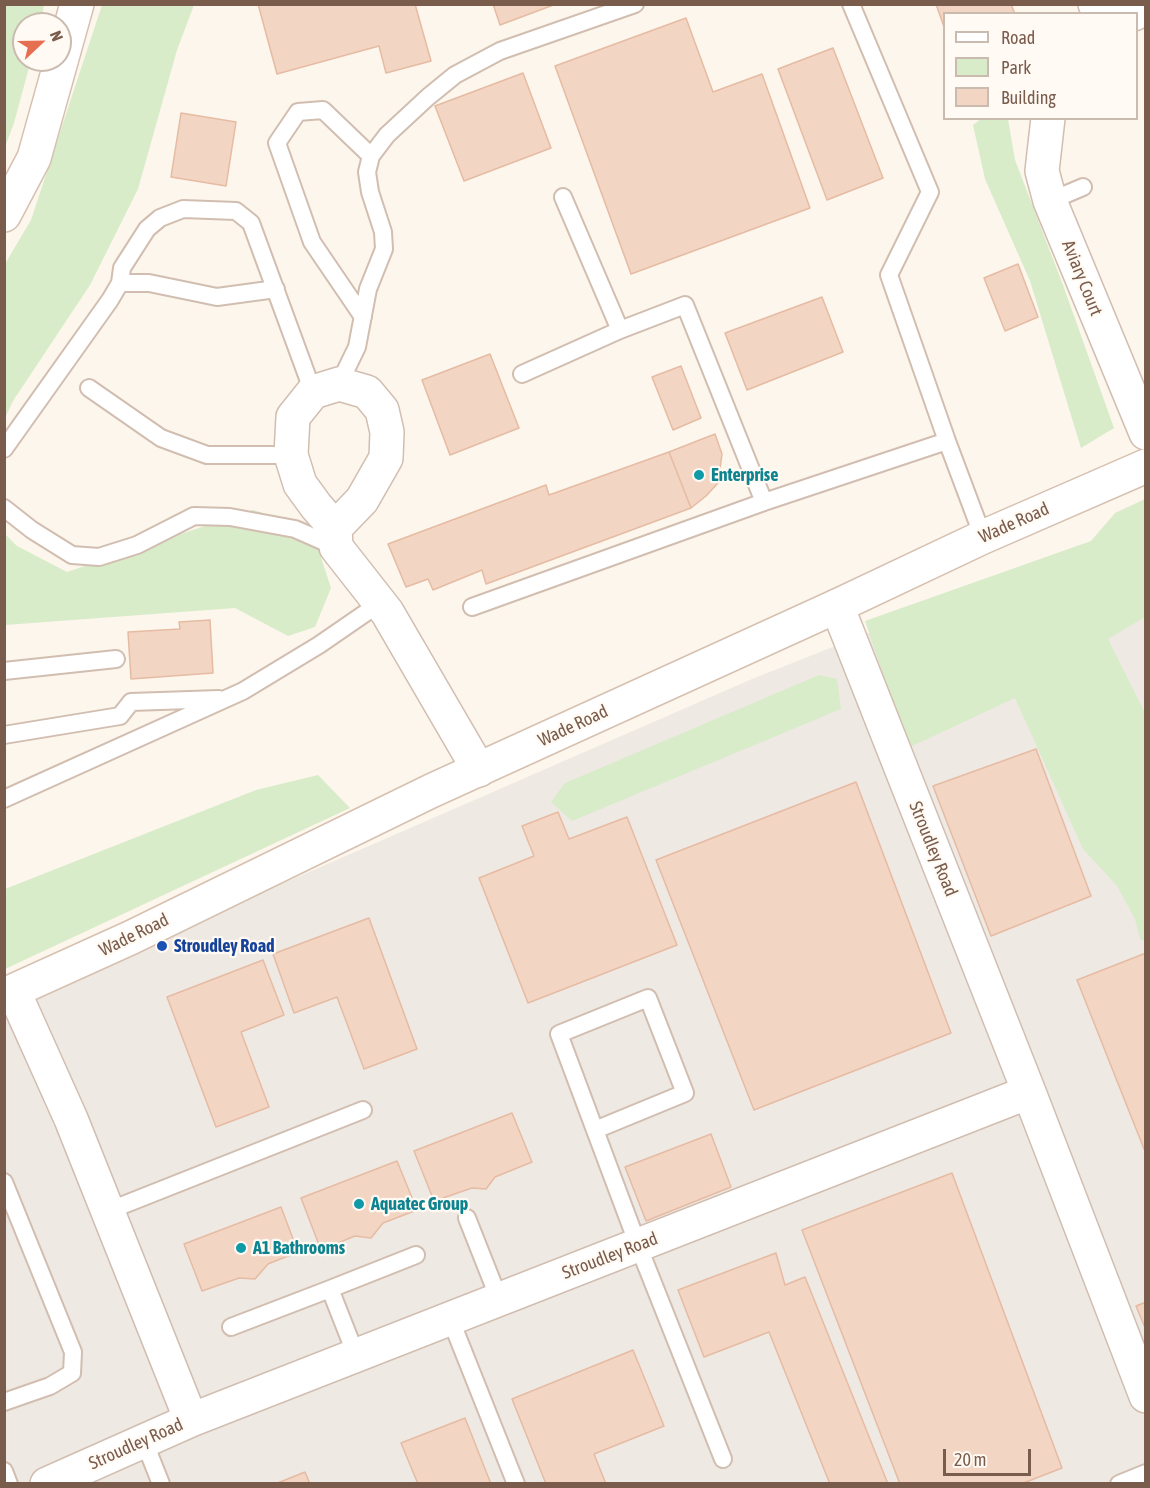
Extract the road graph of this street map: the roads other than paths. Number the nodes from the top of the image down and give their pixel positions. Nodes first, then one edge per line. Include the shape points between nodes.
1 (635, 4) edge
2 (851, 4) edge
3 (1146, 7) edge
4 (76, 9) edge
5 (1108, 11) edge
6 (1048, 120) edge
7 (371, 156) junction
8 (1083, 187) dead end
9 (563, 197) dead end
10 (1050, 201) junction
11 (4, 215) edge
12 (120, 283) junction
13 (276, 289) junction
14 (363, 317) junction
15 (620, 330) junction
16 (522, 374) dead end
17 (88, 388) dead end
18 (326, 388) junction
19 (1146, 432) edge
20 (947, 441) junction
21 (4, 449) edge
22 (291, 455) junction
23 (1146, 466) edge
24 (764, 502) junction
25 (4, 507) edge
26 (336, 537) junction
27 (983, 537) junction
28 (380, 603) junction
29 (837, 606) junction
30 (472, 607) dead end
31 (116, 659) dead end
32 (4, 671) edge
33 (226, 699) junction
34 (4, 735) edge
35 (479, 770) junction
36 (4, 800) edge
37 (9, 994) edge
38 (1029, 1092) junction
39 (363, 1110) dead end
40 (595, 1130) junction
41 (4, 1182) edge
42 (108, 1211) junction
43 (467, 1218) dead end
44 (638, 1245) junction
45 (416, 1255) dead end
46 (330, 1289) junction
47 (499, 1299) junction
48 (450, 1318) junction
49 (231, 1327) dead end
50 (356, 1355) junction
51 (1146, 1396) edge
52 (4, 1402) edge
53 (191, 1420) junction
54 (144, 1440) junction
55 (723, 1459) dead end
56 (4, 1471) edge
57 (1146, 1473) edge
58 (92, 1474) edge
59 (9, 1484) edge
60 (47, 1484) edge
61 (161, 1484) edge
62 (516, 1484) edge
63 (1119, 1484) edge

1 - 7 lane via 500,51 455,75 387,135
2 - 20 lane via 930,192 889,275
3 - 5 street
4 - 11 street via 34,158
6 - 10 street, Aviary Court via 1042,171
7 - 14 lane via 367,172 384,249 368,289
7 - 14 lane via 323,110 298,112 277,143 312,242
8 - 10 lane
9 - 15 lane
10 - 19 street, Aviary Court
12 - 13 lane via 149,283 217,297
12 - 13 lane via 122,268 147,229 160,218 194,209 236,211 251,223
12 - 21 lane
13 - 18 lane
14 - 18 lane via 357,347
15 - 16 lane
15 - 24 lane via 685,305
17 - 22 lane via 161,438 207,454
18 - 22 street via 293,417
18 - 26 street via 368,392 382,410 387,432 386,458
20 - 24 lane
20 - 27 lane
22 - 26 street via 300,484
23 - 27 street, Wade Road
24 - 30 lane
25 - 26 lane via 72,555 99,556 137,545 194,516 230,517
26 - 28 street
27 - 29 street, Wade Road
28 - 33 lane via 319,645
28 - 35 street
29 - 35 street, Wade Road
29 - 38 street, Stroudley Road
31 - 32 lane
33 - 34 lane via 131,702 120,716
33 - 36 lane
35 - 37 street, Wade Road
37 - 42 street, Stroudley Road via 71,1119
38 - 44 street, Stroudley Road
38 - 51 street, Stroudley Road
39 - 42 lane
40 - 40 lane via 559,1034 648,998 685,1093
40 - 44 lane
41 - 52 lane via 73,1352 73,1362 72,1372 50,1386
42 - 53 street, Stroudley Road
43 - 47 lane
44 - 47 street, Stroudley Road
44 - 55 lane
45 - 46 lane
46 - 49 lane
46 - 50 lane
47 - 48 street, Stroudley Road
48 - 50 street, Stroudley Road
48 - 62 lane
50 - 53 street, Stroudley Road
53 - 54 street, Stroudley Road
54 - 58 street, Stroudley Road
54 - 61 lane
56 - 59 lane
57 - 63 lane
58 - 60 street, Stroudley Road

